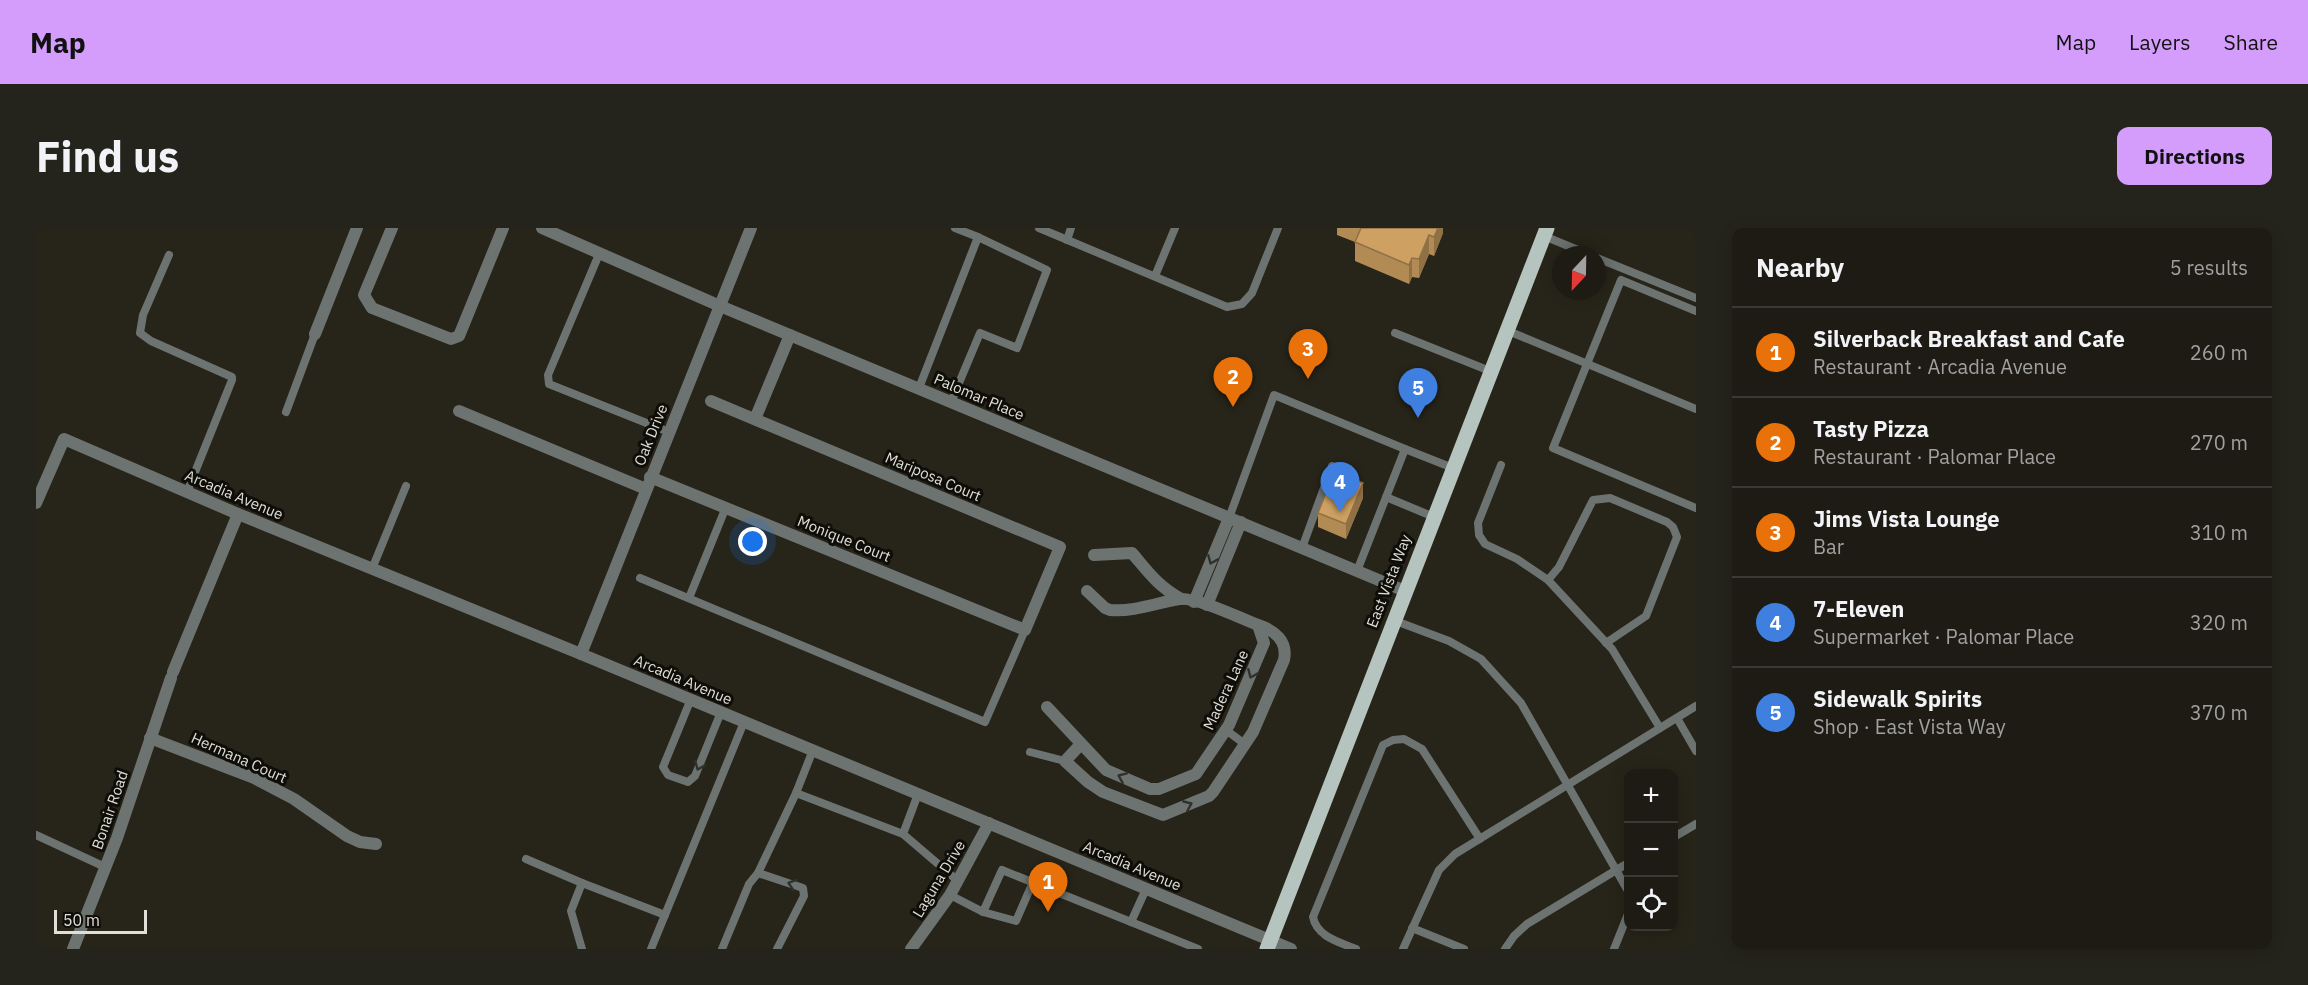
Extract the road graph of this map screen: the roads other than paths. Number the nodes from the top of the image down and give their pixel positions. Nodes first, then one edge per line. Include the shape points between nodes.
1 (357, 228) edge
2 (392, 228) edge
3 (503, 228) edge
4 (542, 228) edge
5 (751, 228) edge
6 (956, 228) edge
7 (1039, 228) edge
8 (1071, 228) edge
9 (1175, 228) edge
10 (1278, 228) edge
11 (1545, 230) edge
12 (978, 237) junction
13 (1067, 240) junction
14 (1574, 246) edge
15 (600, 252) junction
16 (169, 255) dead end
17 (1606, 262) edge
18 (1155, 276) junction
19 (1696, 298) edge
20 (720, 306) junction
21 (1696, 311) edge
22 (1506, 330) junction
23 (1395, 333) dead end
24 (315, 334) joint
25 (790, 335) junction
26 (1587, 364) junction
27 (1490, 370) junction
28 (919, 388) junction
29 (711, 401) dead end
30 (951, 402) junction
31 (1696, 409) edge
32 (286, 411) dead end
33 (459, 411) dead end
34 (755, 419) junction
35 (669, 432) junction
36 (1405, 449) junction
37 (1501, 465) dead end
38 (1332, 466) dead end
39 (1453, 468) junction
40 (648, 483) junction
41 (406, 486) dead end
42 (187, 492) junction
43 (1386, 497) junction
44 (36, 503) edge
45 (726, 507) junction
46 (1696, 508) edge
47 (238, 514) junction
48 (1434, 517) junction
49 (1235, 520) junction
50 (1302, 548) junction
51 (1094, 555) dead end
52 (372, 569) junction
53 (1357, 571) junction
54 (640, 578) dead end
55 (1548, 580) junction
56 (1087, 591) dead end
57 (1405, 591) junction
58 (689, 598) junction
59 (1181, 599) junction
60 (1194, 602) junction
61 (1207, 605) junction
62 (1393, 620) junction
63 (1258, 626) junction
64 (1025, 630) junction
65 (1606, 643) junction
66 (581, 654) junction
67 (691, 699) junction
68 (1696, 706) edge
69 (1047, 707) dead end
70 (721, 712) junction
71 (1677, 718) junction
72 (744, 722) junction
73 (1660, 729) junction
74 (1226, 730) junction
75 (150, 738) junction
76 (1081, 744) junction
77 (1246, 745) junction
78 (813, 750) junction
79 (1696, 751) edge
80 (1030, 752) dead end
81 (1065, 761) junction
82 (1569, 785) junction
83 (796, 793) junction
84 (918, 794) junction
85 (989, 823) junction
86 (1696, 824) edge
87 (903, 834) junction
88 (36, 835) edge
89 (1678, 835) edge
90 (1480, 839) junction
91 (376, 844) dead end
92 (526, 858) dead end
93 (1624, 866) edge
94 (105, 867) junction
95 (1617, 870) junction
96 (758, 873) junction
97 (958, 881) junction
98 (1033, 882) junction
99 (582, 883) junction
100 (1624, 883) edge
101 (1146, 889) junction
102 (950, 895) junction
103 (983, 912) junction
104 (665, 915) junction
105 (1131, 922) junction
106 (1624, 925) edge
107 (1412, 927) junction
108 (1176, 945) edge
109 (1269, 945) edge
110 (73, 949) edge
111 (582, 949) edge
112 (651, 949) edge
113 (722, 949) edge
114 (777, 949) edge
115 (911, 949) edge
116 (1198, 949) edge
117 (1291, 949) edge
118 (1356, 949) edge
119 (1403, 949) edge
120 (1464, 949) edge
121 (1504, 949) edge
122 (1614, 949) edge

1 - 24 street
2 - 3 street via 364,295 372,308 451,339 459,336
4 - 15 street, Palomar Place
5 - 20 street, Oak Drive
6 - 12 lane
7 - 13 lane
8 - 13 lane
9 - 18 lane
10 - 18 lane via 1252,293 1242,303 1227,307
11 - 14 lane
11 - 22 main road, East Vista Way
12 - 28 lane
12 - 30 lane via 1047,270 1017,348 980,333
13 - 18 lane
15 - 20 street, Palomar Place
15 - 35 lane via 548,375 549,384
16 - 42 lane via 143,315 140,333 232,377
17 - 19 lane
20 - 25 street, Palomar Place
20 - 35 street, Oak Drive
21 - 26 lane via 1621,280
22 - 26 lane
22 - 27 main road, East Vista Way
23 - 27 lane
24 - 32 lane
25 - 28 street, Palomar Place
25 - 34 street
26 - 31 lane
26 - 46 lane via 1553,448
27 - 39 main road, East Vista Way
28 - 30 street, Palomar Place
29 - 34 street, Mariposa Court
30 - 49 street, Palomar Place
33 - 40 street, Monique Court
34 - 64 street, Mariposa Court via 1060,547
35 - 40 street, Oak Drive
36 - 39 lane
36 - 43 lane
36 - 49 lane via 1274,395
37 - 55 lane via 1478,524 1479,535 1485,544
38 - 50 lane
39 - 48 main road, East Vista Way
40 - 45 street, Monique Court
40 - 66 street, Oak Drive
41 - 52 lane
42 - 44 street, Arcadia Avenue via 64,439
42 - 47 street, Arcadia Avenue
43 - 48 lane
43 - 53 lane
45 - 58 lane
45 - 64 street, Monique Court
47 - 52 street, Arcadia Avenue
47 - 75 street, Bonair Road
48 - 57 main road, East Vista Way
49 - 50 street, Palomar Place
49 -> 60 street
49 - 61 street
50 - 53 street, Palomar Place
51 - 59 street via 1132,554 1163,588
52 - 66 street, Arcadia Avenue
53 - 57 street, Palomar Place
54 - 58 lane
55 - 65 lane
55 - 65 lane via 1559,567 1593,500 1610,498 1673,526 1677,537 1646,616
56 - 59 street via 1110,610
57 - 62 main road, East Vista Way
58 - 64 lane via 985,722
59 - 60 street
60 - 61 street
61 - 63 street
62 - 82 lane via 1449,640 1481,660 1521,703
62 - 109 main road, East Vista Way
63 -> 74 street, Madera Lane via 1264,644
63 - 77 street via 1275,632 1285,654
65 - 73 lane
66 - 67 street, Arcadia Avenue
67 - 70 street, Arcadia Avenue
70 -> 67 lane via 695,776 688,782 668,775 663,767
68 - 71 lane
69 - 76 street, Madera Lane
70 - 72 street, Arcadia Avenue
71 - 73 lane
71 - 79 lane
72 - 78 street, Arcadia Avenue
72 - 104 lane
73 - 82 lane
74 -> 76 street, Madera Lane via 1196,774 1155,789 1106,770
74 - 77 lane
75 - 91 street, Hermana Court via 254,778 294,799 347,836
75 - 94 street, Bonair Road
76 - 81 street
81 -> 77 street via 1103,792 1163,815 1209,796
78 - 83 lane
78 - 84 street, Arcadia Avenue
80 - 81 lane
82 - 90 lane
82 - 95 lane
83 - 87 lane
83 - 96 lane
84 - 85 street, Arcadia Avenue
84 - 87 lane
85 - 97 street, Laguna Drive
85 - 101 street, Arcadia Avenue
86 - 89 lane
87 - 97 lane
88 - 94 lane
90 - 107 lane via 1455,854 1439,870
90 - 118 lane via 1422,749 1404,739 1383,745 1313,917 1322,934
92 - 99 lane
93 - 95 lane
94 - 110 street, Bonair Road
95 - 100 lane
95 - 121 lane via 1527,924
96 - 113 lane via 749,884
114 -> 96 lane via 804,896 803,888
97 - 102 street, Laguna Drive
98 - 103 lane via 1016,921
98 - 103 lane via 1002,870
98 - 105 lane
99 - 104 lane
99 - 111 lane via 571,911
101 - 105 lane
101 - 109 street, Arcadia Avenue
102 - 103 lane
102 - 115 street, Laguna Drive
104 - 112 lane
105 - 108 lane
106 - 122 lane
107 - 119 lane
107 - 120 lane
108 - 116 lane
109 - 117 street, Arcadia Avenue

